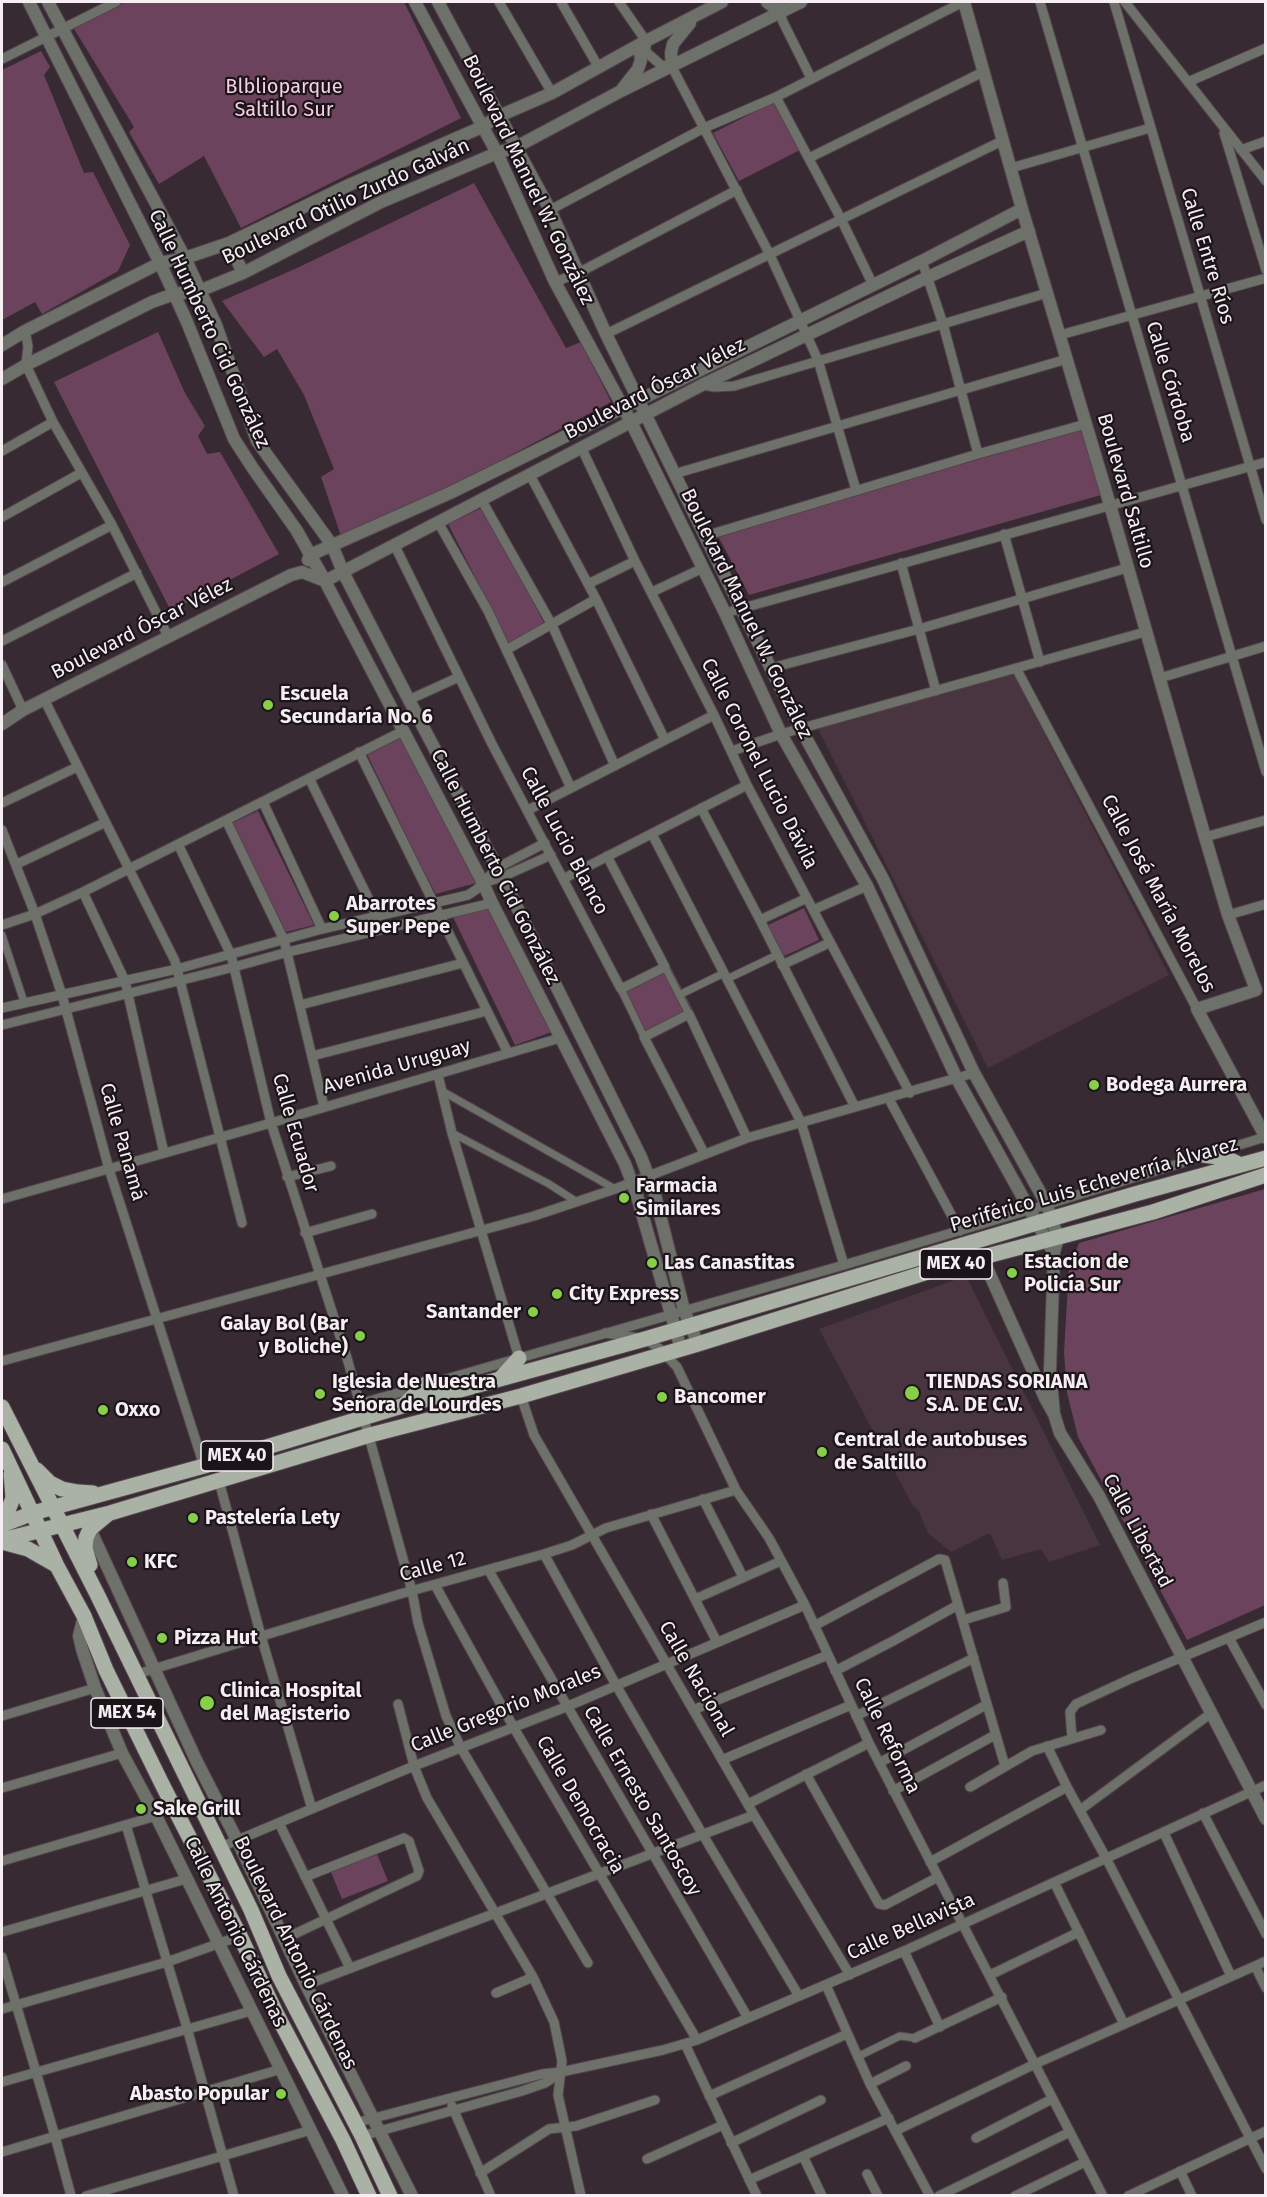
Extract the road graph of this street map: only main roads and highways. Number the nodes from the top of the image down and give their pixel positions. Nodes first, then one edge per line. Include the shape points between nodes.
1 (1203, 1155) road end
2 (1266, 1158) edge
3 (1241, 1165) junction
4 (1266, 1175) edge
5 (519, 1358) road end
6 (500, 1379) junction
7 (426, 1384) road end
8 (402, 1406) junction
9 (3, 1414) edge
10 (5, 1456) edge
11 (29, 1461) junction
12 (110, 1493) junction
13 (53, 1508) junction
14 (33, 1513) junction
15 (110, 1513) junction
16 (2, 1518) edge
17 (2, 1524) edge
18 (61, 1524) junction
19 (40, 1530) junction
20 (2, 1541) edge
21 (57, 1566) junction
22 (97, 1594) junction
23 (251, 1910) junction
24 (229, 1940) junction
25 (279, 1976) junction
26 (369, 2196) edge
27 (390, 2196) edge

1 - 3 main road
2 - 3 main road, Periférico Luis Echeverría Álvarez
3 - 6 main road, Periférico Luis Echeverría Álvarez / MEX 40 via 1042,1214 645,1339
4 - 15 main road, Periférico Luis Echeverría Álvarez / MEX 40 via 1052,1244 982,1257 666,1354
5 - 6 main road
6 - 8 main road, Periférico Luis Echeverría Álvarez / MEX 40
7 - 8 main road
8 - 12 main road, Periférico Luis Echeverría Álvarez / MEX 40 via 361,1411 204,1466
9 - 11 main road, Boulevard Antonio Cárdenas / MEX 54
10 - 14 main road, Boulevard Antonio Cárdenas / MEX 54
10 - 16 main road via 13,1498
11 - 12 main road via 50,1483 62,1489
11 - 13 main road, Boulevard Antonio Cárdenas / MEX 54
12 - 13 main road, Periférico Luis Echeverría Álvarez / MEX 40
13 - 14 main road, Periférico Luis Echeverría Álvarez
13 - 18 main road, Boulevard Antonio Cárdenas / MEX 54
14 - 17 main road, Periférico Luis Echeverría Álvarez
14 - 19 main road, Boulevard Antonio Cárdenas / MEX 54
15 - 18 main road, Periférico Luis Echeverría Álvarez / MEX 40
15 - 22 main road via 86,1538
18 - 19 main road, Periférico Luis Echeverría Álvarez
18 - 22 main road, Boulevard Antonio Cárdenas / MEX 54
19 - 20 main road, Periférico Luis Echeverría Álvarez
19 - 21 main road, Boulevard Antonio Cárdenas / MEX 54
20 - 21 main road via 28,1549
21 - 24 main road, Boulevard Antonio Cárdenas / MEX 54 via 233,1922
22 - 23 main road, Boulevard Antonio Cárdenas / MEX 54
23 - 24 main road via 246,1929
23 - 25 main road, Boulevard Antonio Cárdenas / MEX 54
24 - 25 main road via 255,1944
24 - 26 main road, Boulevard Antonio Cárdenas / MEX 54 via 247,1951
25 - 27 main road, Boulevard Antonio Cárdenas / MEX 54

